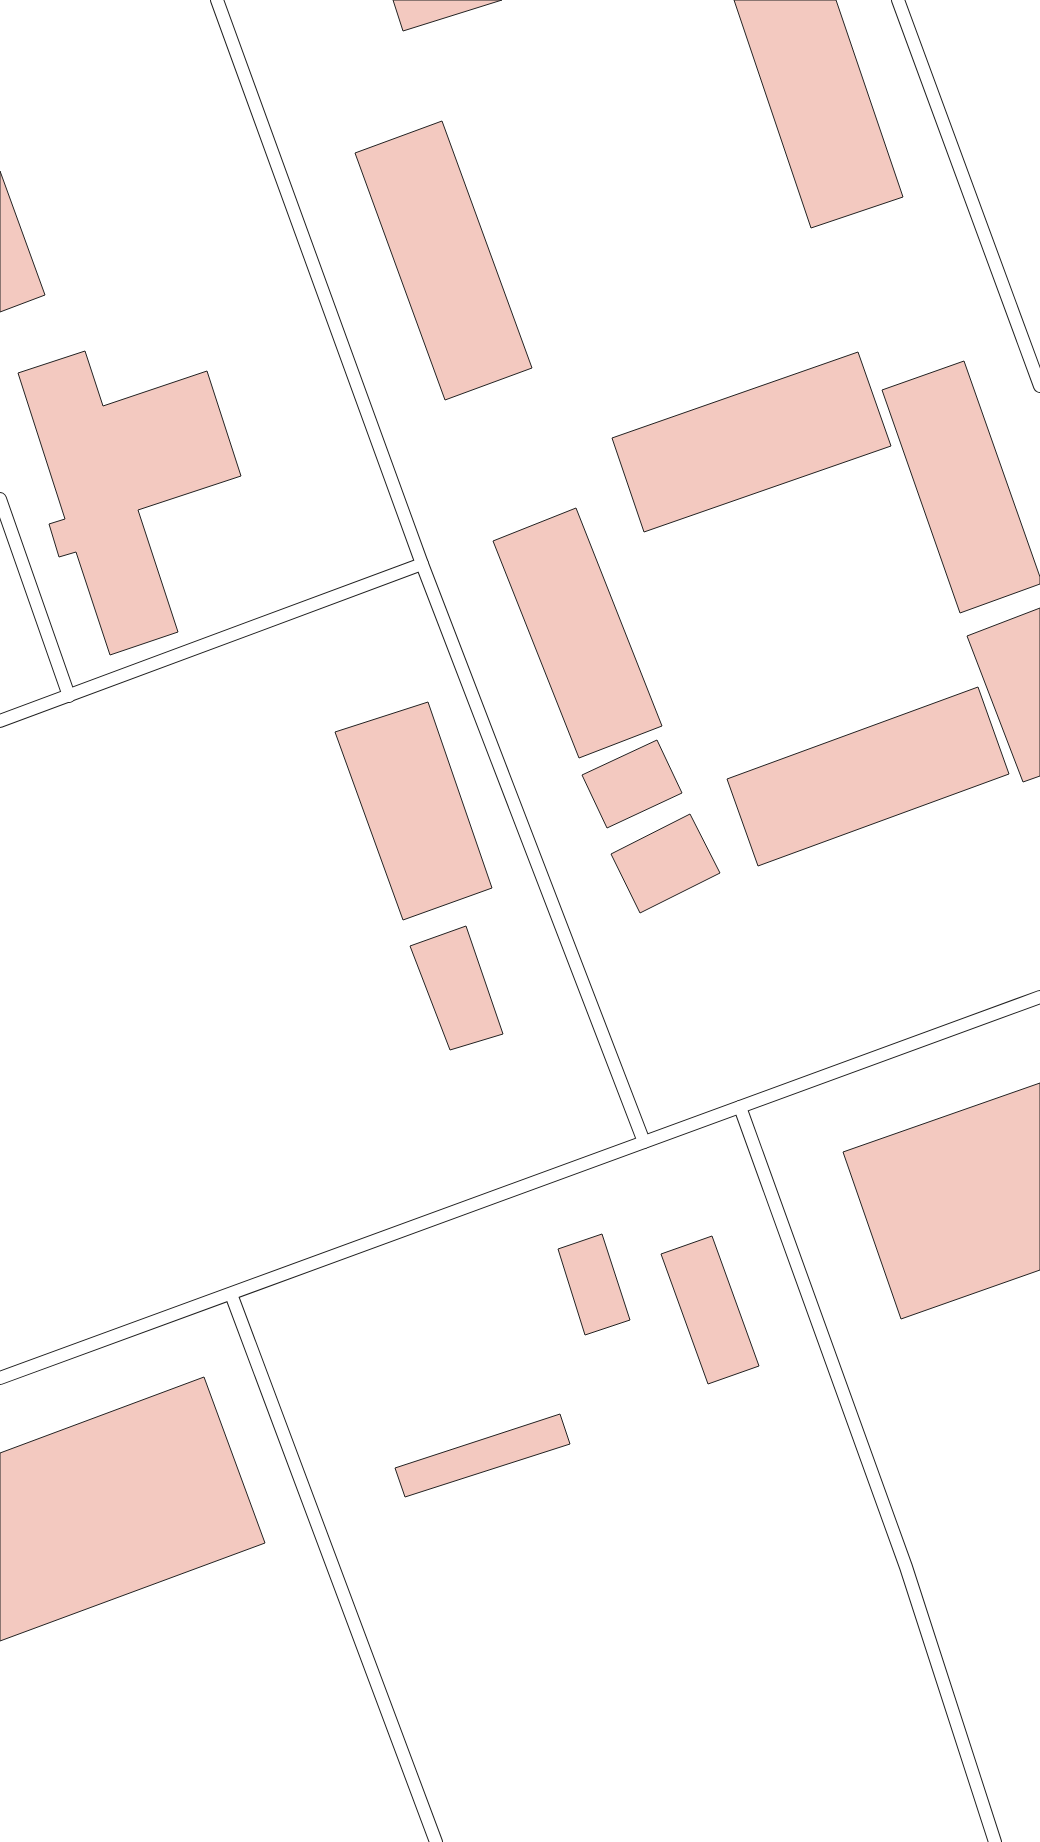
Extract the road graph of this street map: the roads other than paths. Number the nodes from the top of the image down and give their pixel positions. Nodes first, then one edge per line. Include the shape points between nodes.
1 (217, 0) edge
2 (898, 0) edge
3 (1040, 386) edge
4 (0, 499) edge
5 (422, 564) junction
6 (69, 696) junction
7 (0, 721) edge
8 (1040, 997) edge
9 (740, 1107) junction
10 (644, 1142) junction
11 (231, 1294) junction
12 (0, 1378) edge
13 (436, 1842) edge
14 (995, 1842) edge

1 - 5 lane
2 - 3 lane
4 - 6 lane
5 - 6 lane
5 - 10 lane
6 - 7 lane
8 - 9 lane
9 - 10 lane
9 - 14 lane via 906,1567
10 - 11 lane
11 - 12 lane
11 - 13 lane

